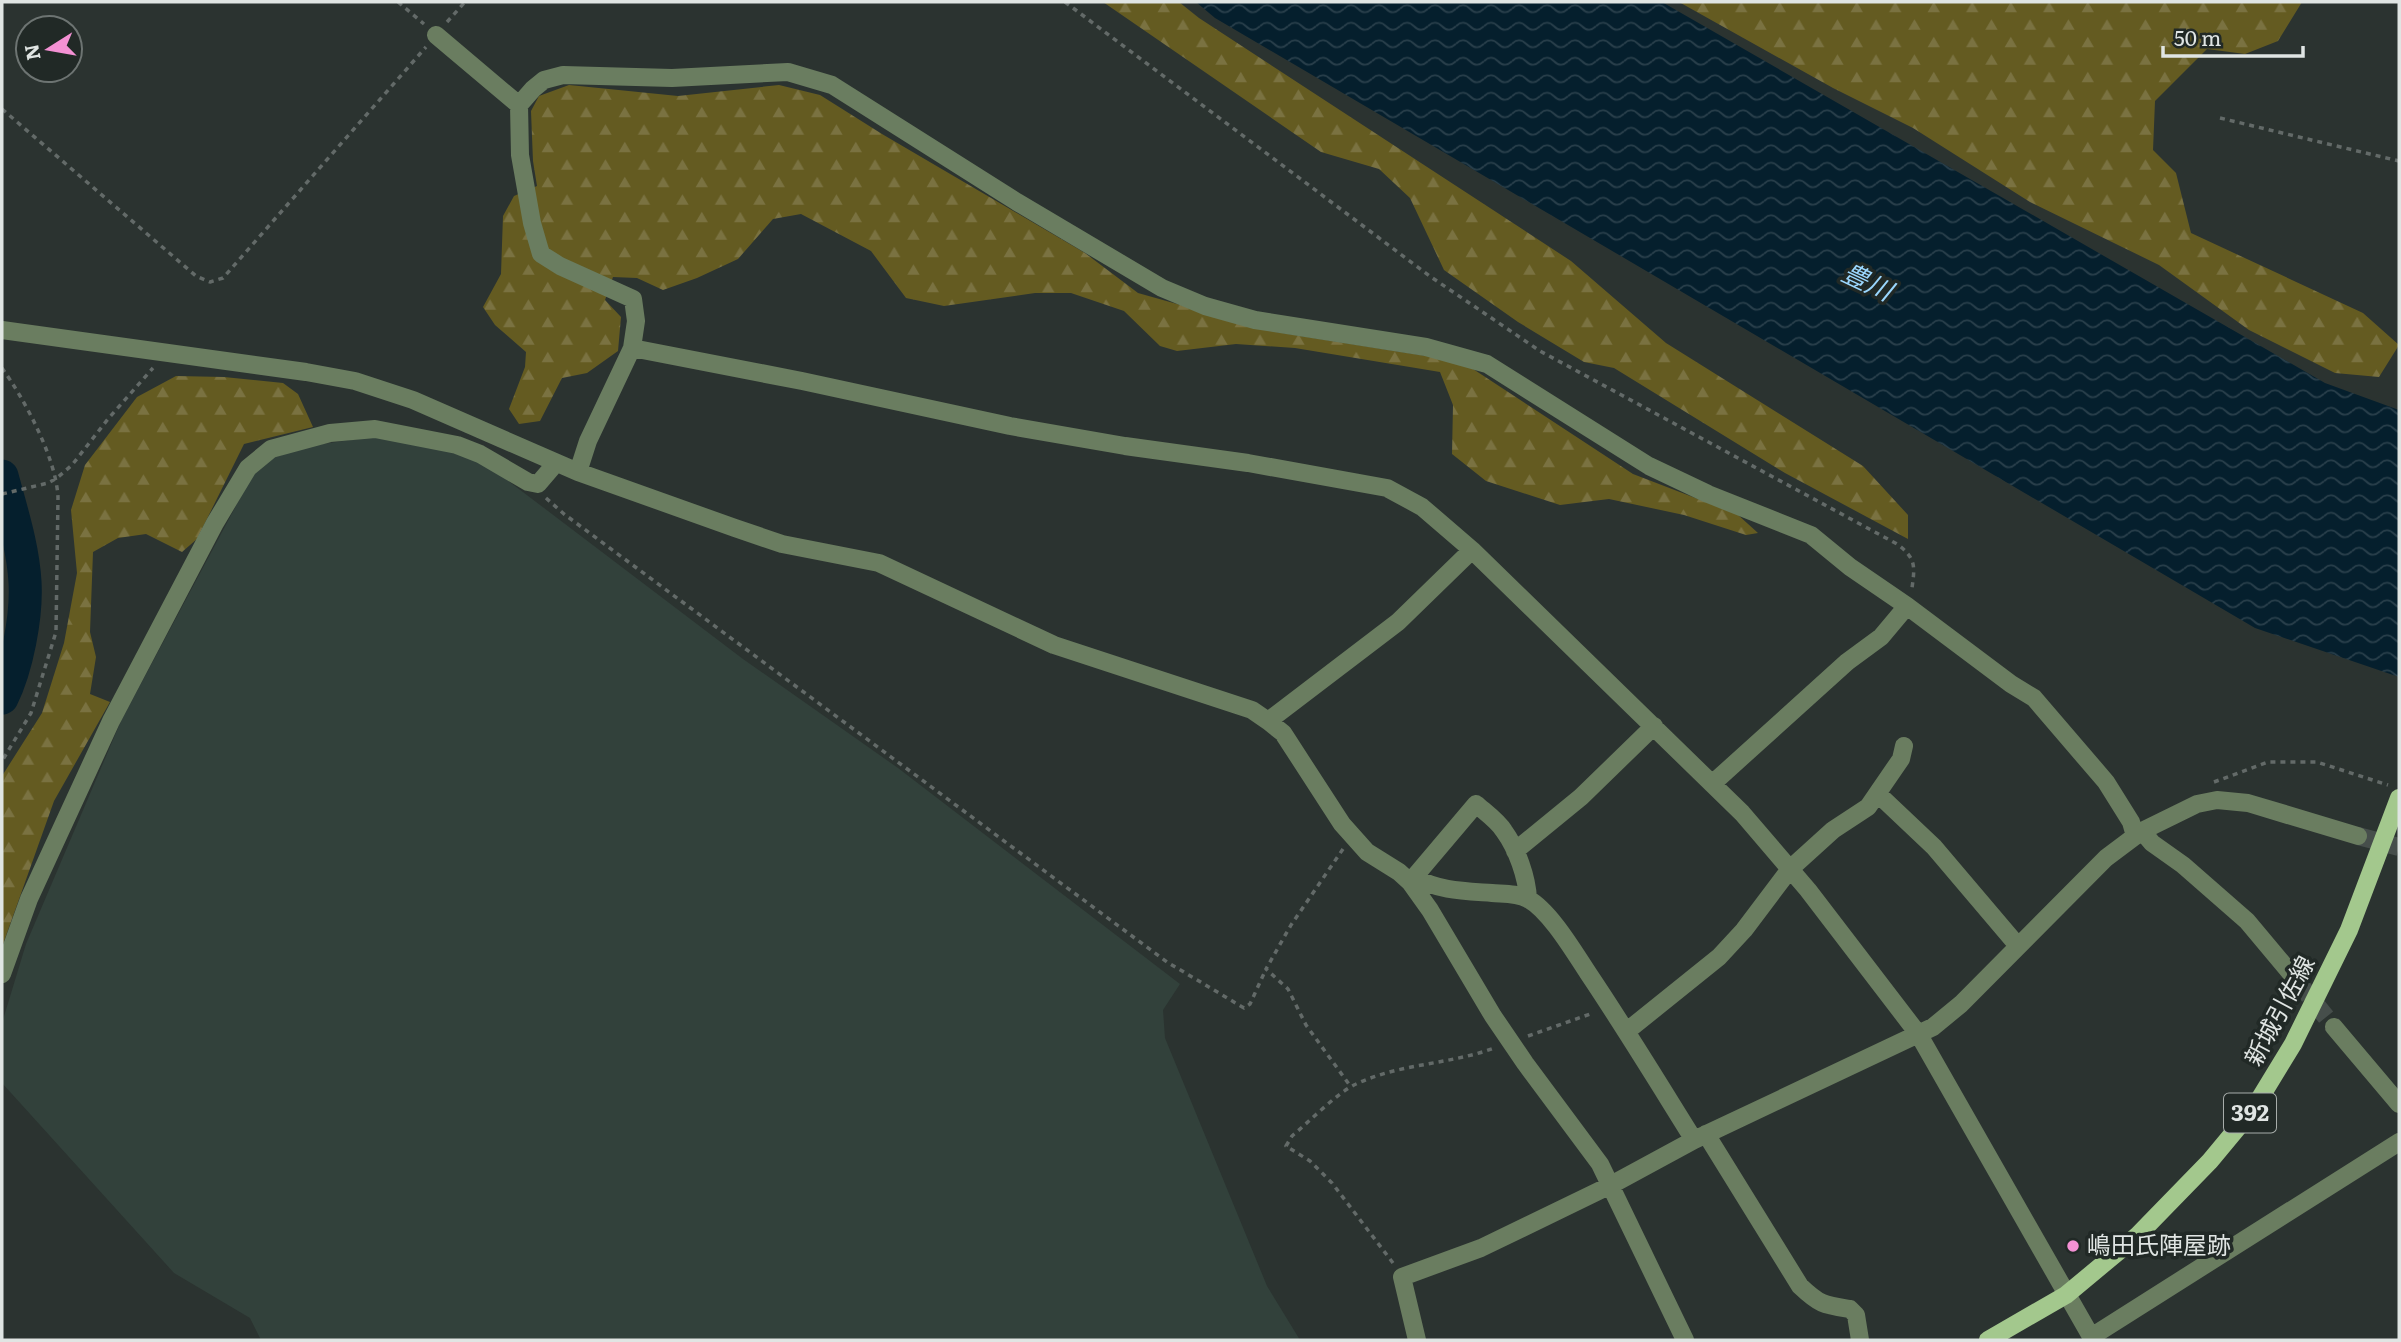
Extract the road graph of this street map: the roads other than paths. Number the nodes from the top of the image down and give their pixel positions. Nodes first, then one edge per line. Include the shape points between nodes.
1 (436, 35) road end
2 (519, 105) junction
3 (2, 330) edge
4 (632, 348) junction
5 (556, 463) junction
6 (578, 472) junction
7 (1472, 550) junction
8 (1907, 606) junction
9 (1268, 721) junction
10 (1654, 726) junction
11 (1904, 746) dead end
12 (1712, 784) junction
13 (1878, 794) junction
14 (2399, 799) edge
15 (2139, 834) junction
16 (2358, 836) tunnel mouth
17 (1515, 851) junction
18 (1790, 869) junction
19 (1412, 879) junction
20 (1528, 899) junction
21 (2018, 946) junction
22 (2, 974) edge
23 (2298, 982) tunnel mouth
24 (2334, 1027) tunnel mouth
25 (1626, 1031) junction
26 (1919, 1035) junction
27 (2399, 1104) edge
28 (1700, 1137) junction
29 (2399, 1142) edge
30 (1611, 1185) junction
31 (2066, 1295) junction
32 (2092, 1339) edge
33 (1417, 1340) edge
34 (1685, 1340) edge
35 (1860, 1340) edge
36 (1988, 1340) edge

1 - 2 street
2 - 4 street via 520,155 541,254 633,299
2 - 8 street via 544,80 563,75 672,78 788,72 832,85 1162,288 1255,320 1426,347 1487,364 1649,466 1811,535
3 - 5 street via 355,381 413,400
4 - 6 street
4 - 7 street via 1010,426 1387,488 1422,507
5 - 6 street
5 - 22 street via 538,484 457,445 374,429 330,433 271,449 248,468 111,721 29,898
6 - 9 street via 782,544 879,563 1054,645 1252,710
7 - 9 street via 1392,627
7 - 10 street
8 - 12 street via 1881,637
8 - 15 street via 2034,698 2106,782
9 - 19 street via 1283,733 1353,837 1367,852
10 - 12 street
10 - 17 street via 1581,797
11 - 13 street via 1901,759
12 - 18 street
13 - 18 street
13 - 21 street via 1934,847
14 - 31 main road, 新城引佐線 / 392 via 2349,930 2293,1044 2254,1108 2137,1236
15 - 16 street via 2197,804 2217,800 2248,803
15 - 21 street via 2106,858
15 - 23 street via 2247,921
17 - 19 street via 1504,829 1476,804
17 - 20 street
18 - 25 street via 1719,957
18 - 26 street
19 - 20 street via 1454,891
19 - 30 street via 1511,1042
20 - 25 street via 1562,935
21 - 26 street via 1961,1004
24 - 27 street
25 - 28 street
26 - 28 street
26 - 31 street
28 - 30 street
28 - 35 street via 1801,1286 1825,1306 1850,1308 1856,1315
29 - 32 street
30 - 33 street via 1481,1248 1402,1277
30 - 34 street
31 - 32 street
31 - 36 main road, 新城引佐線 / 392

